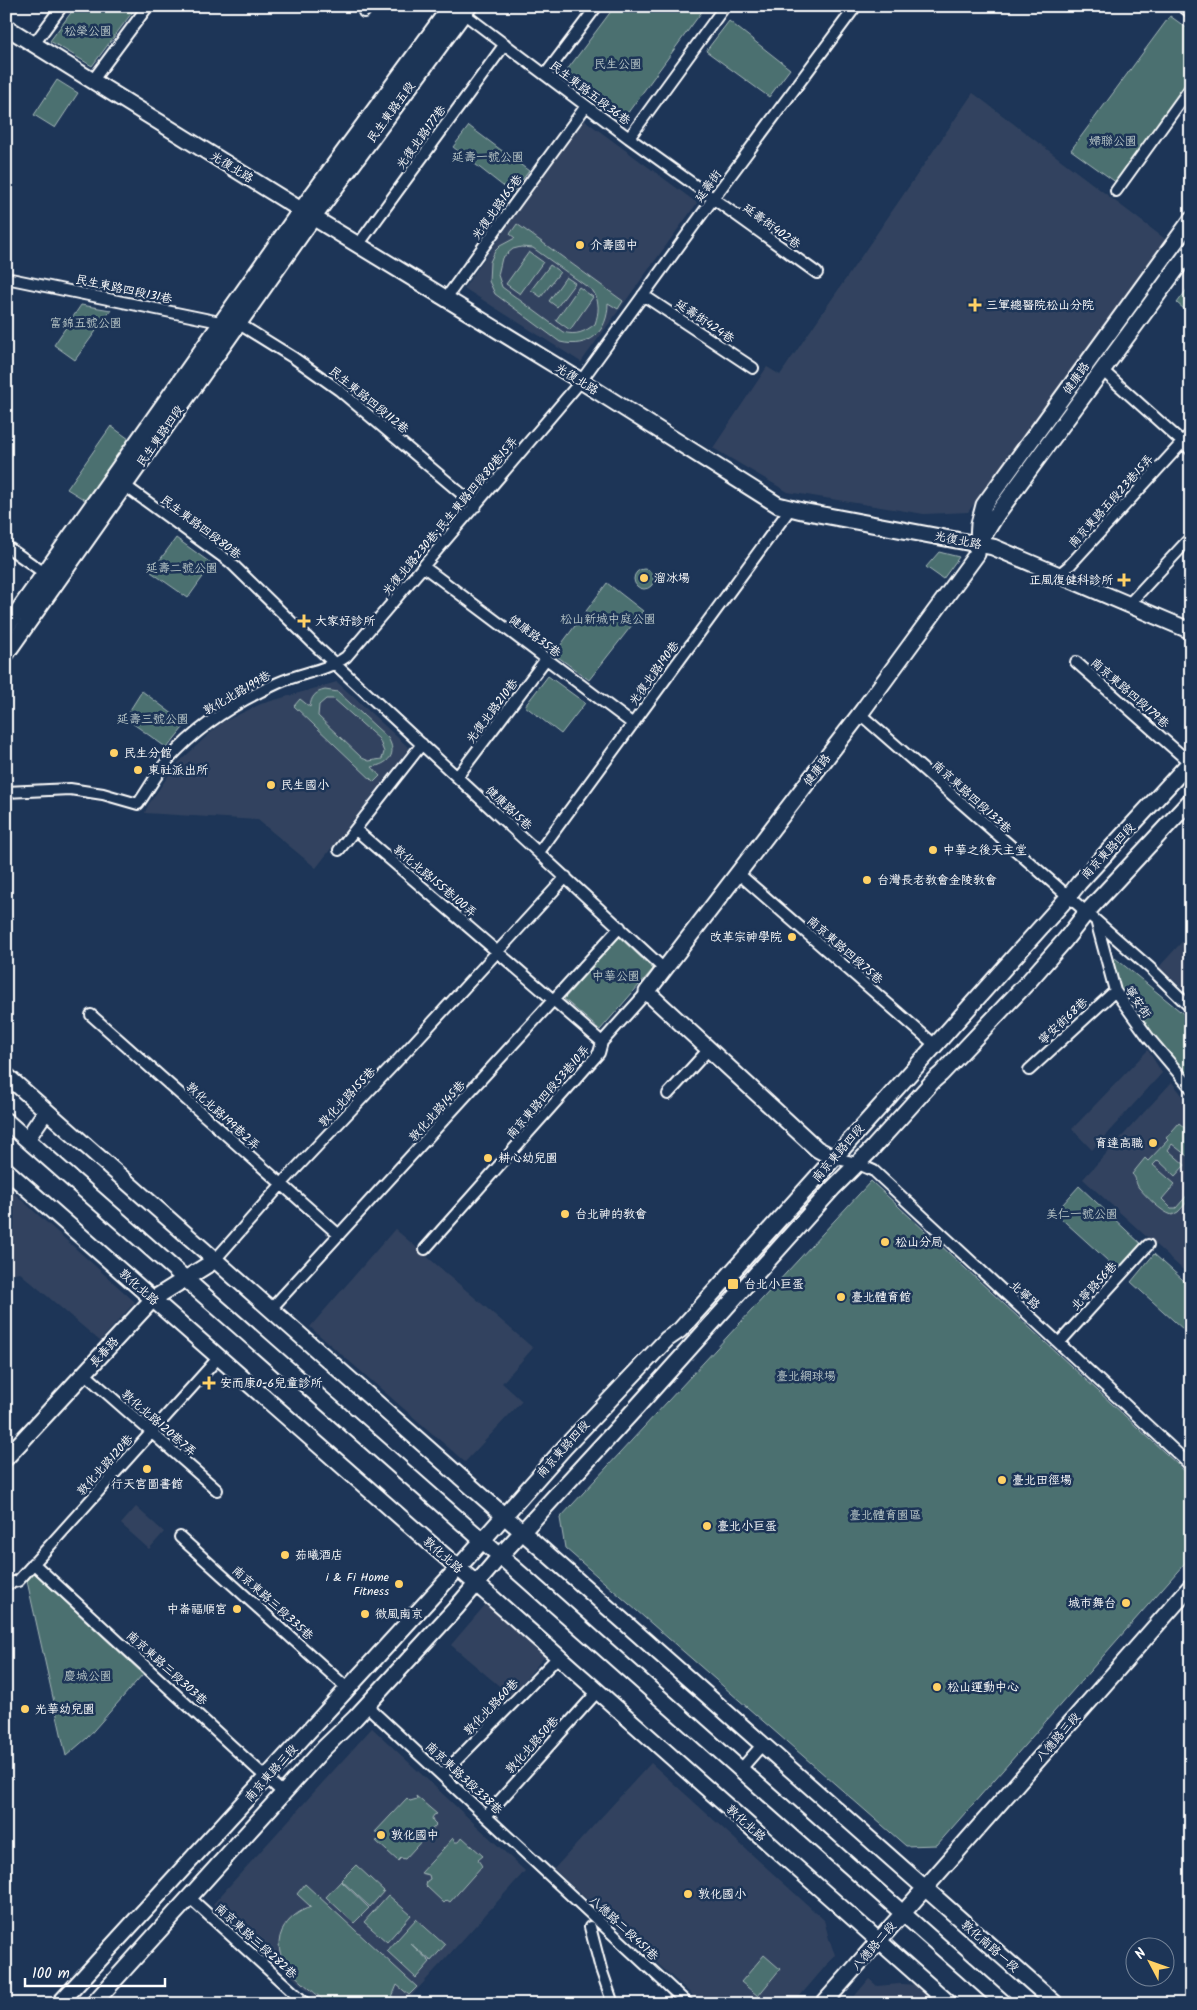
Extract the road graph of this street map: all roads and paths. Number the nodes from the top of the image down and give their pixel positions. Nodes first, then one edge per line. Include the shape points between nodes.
1 (62, 6) edge
2 (148, 6) edge
3 (597, 6) edge
4 (725, 6) edge
5 (856, 6) edge
6 (1182, 6) edge
7 (460, 8) edge
8 (1191, 13) edge
9 (6, 27) edge
10 (34, 44) junction
11 (505, 44) junction
12 (545, 75) junction
13 (93, 80) junction
14 (1191, 87) edge
15 (586, 106) junction
16 (629, 138) junction
17 (1116, 191) dead end
18 (713, 199) junction
19 (307, 214) junction
20 (1191, 220) edge
21 (358, 245) junction
22 (1191, 249) edge
23 (817, 273) dead end
24 (6, 278) edge
25 (643, 295) junction
26 (446, 298) junction
27 (222, 322) junction
28 (237, 326) junction
29 (753, 368) dead end
30 (1102, 370) junction
31 (581, 381) junction
32 (1191, 433) edge
33 (1182, 442) junction
34 (1191, 450) edge
35 (119, 482) junction
36 (476, 506) junction
37 (790, 509) junction
38 (1191, 537) edge
39 (979, 543) junction
40 (6, 546) edge
41 (424, 567) junction
42 (1058, 575) junction
43 (51, 577) junction
44 (1128, 605) junction
45 (6, 628) edge
46 (1191, 632) edge
47 (6, 654) edge
48 (546, 659) junction
49 (1076, 662) dead end
50 (336, 664) junction
51 (860, 714) junction
52 (633, 724) junction
53 (422, 744) junction
54 (1190, 761) edge
55 (457, 777) junction
56 (6, 792) edge
57 (1191, 800) edge
58 (356, 830) junction
59 (339, 850) dead end
60 (539, 852) junction
61 (739, 874) junction
62 (566, 877) junction
63 (1068, 897) junction
64 (1091, 918) junction
65 (620, 927) junction
66 (498, 951) junction
67 (665, 970) junction
68 (1115, 991) junction
69 (647, 992) junction
70 (553, 1000) junction
71 (1191, 1008) edge
72 (91, 1015) dead end
73 (602, 1042) junction
74 (935, 1045) junction
75 (709, 1049) junction
76 (1029, 1070) dead end
77 (6, 1075) edge
78 (1191, 1088) edge
79 (668, 1094) dead end
80 (46, 1111) junction
81 (6, 1121) edge
82 (27, 1140) junction
83 (834, 1158) junction
84 (856, 1163) junction
85 (6, 1170) edge
86 (282, 1185) junction
87 (339, 1236) junction
88 (1148, 1245) dead end
89 (425, 1249) dead end
90 (214, 1260) junction
91 (185, 1279) junction
92 (153, 1299) junction
93 (270, 1310) junction
94 (1058, 1343) junction
95 (219, 1358) junction
96 (84, 1374) junction
97 (151, 1432) junction
98 (6, 1458) edge
99 (1191, 1466) edge
100 (216, 1490) dead end
101 (504, 1517) junction
102 (522, 1532) junction
103 (180, 1537) dead end
104 (483, 1541) junction
105 (500, 1556) junction
106 (33, 1563) junction
107 (458, 1568) junction
108 (476, 1583) junction
109 (6, 1584) edge
110 (1191, 1586) edge
111 (559, 1656) junction
112 (348, 1689) junction
113 (598, 1691) junction
114 (366, 1705) junction
115 (762, 1745) junction
116 (741, 1769) junction
117 (442, 1775) junction
118 (267, 1777) junction
119 (283, 1793) junction
120 (486, 1816) junction
121 (544, 1870) joint
122 (924, 1888) junction
123 (189, 1897) junction
124 (903, 1912) junction
125 (590, 1927) dead end
126 (878, 1941) junction
127 (98, 2002) edge
128 (59, 2004) edge
129 (306, 2004) edge
130 (613, 2004) edge
131 (688, 2004) edge
132 (823, 2004) edge
133 (950, 2004) edge
134 (1005, 2004) edge
135 (1056, 2004) edge

1 - 10 street
2 - 13 street
3 - 12 street
4 - 16 street
5 - 18 street, 延壽街
6 - 8 street
7 - 11 street, 民生東路五段36巷
7 - 19 main road, 民生東路五段
9 - 10 main road, 光復北路
10 - 13 main road, 光復北路
11 - 12 street, 民生東路五段36巷
11 - 21 street, 光復北路177巷
12 - 15 street, 民生東路五段36巷
13 - 19 main road, 光復北路
14 - 17 street
15 - 16 street, 民生東路五段36巷
15 - 26 street, 光復北路165巷
16 - 18 street, 民生東路五段36巷
18 - 23 street, 延壽街402巷
18 - 25 street, 延壽街
19 - 21 main road, 光復北路
19 - 27 main road, 民生東路四段
19 - 28 main road, 民生東路四段
20 - 39 main road, 健康路 via 984,505
21 - 26 main road, 光復北路
22 - 30 main road, 健康路
24 - 27 street, 民生東路四段131巷
25 - 29 street, 延壽街424巷
25 - 31 street, 延壽街
26 - 31 main road, 光復北路
27 - 28 street, 民生東路四段131巷
27 - 35 main road, 民生東路四段
28 - 35 main road, 民生東路四段
28 - 36 street, 民生東路四段112巷 via 250,330 340,390
30 - 33 street
30 - 39 main road, 健康路
31 - 36 street, 光復北路230巷;民生東路四段80巷15弄
31 - 37 main road, 光復北路 via 778,505
32 - 33 street, 南京東路五段23巷15弄
33 - 34 street
33 - 42 street, 南京東路五段23巷15弄
35 - 43 main road, 民生東路四段
35 - 50 street, 民生東路四段80巷 via 230,562
36 - 41 street, 光復北路230巷;民生東路四段80巷15弄
37 - 39 main road, 光復北路
37 - 52 street, 光復北路190巷
38 - 44 street
39 - 42 main road, 光復北路
39 - 51 main road, 健康路 via 977,554
40 - 43 street
41 - 48 street, 健康路35巷
41 - 50 street, 光復北路230巷;民生東路四段80巷15弄
42 - 44 main road, 光復北路
43 - 45 main road, 民生東路四段
43 - 47 main road, 民生東路四段
44 - 46 main road, 光復北路
48 - 52 street, 健康路35巷
48 - 55 street, 光復北路210巷
49 - 54 street, 南京東路四段179巷
50 - 53 street, 健康路15巷
50 - 56 street, 敦化北路199巷 via 280,682 207,724 168,760 138,804 70,789
51 - 61 main road, 健康路
51 - 63 street, 南京東路四段133巷
52 - 60 street, 光復北路190巷
53 - 55 street, 健康路15巷
53 - 58 street
54 - 63 main road, 南京東路四段
55 - 60 street, 健康路15巷
57 - 64 main road, 南京東路四段
58 - 59 street
58 - 66 street, 敦化北路155巷100弄
60 - 62 street, 健康路15巷
61 - 67 main road, 健康路
61 - 74 street, 南京東路四段75巷
62 - 65 street, 健康路15巷
62 - 66 street, 敦化北路155巷
63 - 64 street
63 - 74 main road, 南京東路四段
64 - 68 street, 寧安街
64 - 71 street
64 - 84 main road, 南京東路四段 via 1066,940
65 - 67 street, 健康路15巷
65 - 70 street, 敦化北路145巷
66 - 70 street
66 - 86 street, 敦化北路155巷
67 - 69 main road, 健康路
68 - 76 street, 寧安街68巷
68 - 78 street, 寧安街
69 - 73 street, 健康路
69 - 75 main road
70 - 73 street
70 - 87 street, 敦化北路145巷
72 - 86 street, 敦化北路199巷2弄
73 - 89 street, 南京東路四段53巷10弄 via 600,1054
74 - 83 main road, 南京東路四段
75 - 79 street
75 - 83 main road via 817,1149
77 - 80 main road
80 - 82 main road
80 - 90 main road
81 - 82 main road
82 - 91 main road
83 - 84 street, 北寧路
83 - 101 main road, 南京東路四段 via 680,1330 616,1391
84 - 94 street, 北寧路 via 874,1171
84 - 102 main road, 南京東路四段
85 - 92 main road, 敦化北路
86 - 87 street, 敦化北路199巷2弄
86 - 90 street, 敦化北路155巷
87 - 93 street, 敦化北路145巷
88 - 94 street, 北寧路56巷
90 - 91 main road, 長春路
90 - 93 main road
91 - 92 main road, 長春路
91 - 104 main road
92 - 95 main road, 敦化北路
92 - 96 main road, 長春路
93 - 101 main road
94 - 99 street, 北寧路
95 - 97 street, 敦化北路120巷
95 - 107 main road, 敦化北路
96 - 97 street, 敦化北路120巷7弄
96 - 98 main road, 長春路
97 - 100 street, 敦化北路120巷7弄
97 - 106 street, 敦化北路120巷
101 - 102 main road
101 - 104 main road, 南京東路四段
102 - 105 main road, 南京東路四段
102 - 115 main road
103 - 112 street, 南京東路三段335巷
104 - 105 main road
104 - 107 main road, 南京東路三段
105 - 108 main road, 南京東路三段
105 - 116 main road
106 - 109 street, 敦化北路120巷 via 18,1581
106 - 118 street, 南京東路三段303巷
107 - 108 main road, 敦化北路
107 - 112 main road, 南京東路三段
108 - 111 main road, 敦化北路
108 - 114 main road, 南京東路三段
110 - 122 main road, 八德路三段
111 - 113 main road, 敦化北路
111 - 117 street, 敦化北路60巷
112 - 118 main road, 南京東路三段
113 - 120 street, 敦化北路50巷
113 - 126 main road, 敦化北路
114 - 117 street, 南京東路3段338巷
114 - 119 main road, 南京東路三段
115 - 116 street
115 - 122 main road
116 - 124 main road
117 - 120 street, 南京東路3段338巷
118 - 119 street, 南京東路三段303巷
118 - 128 main road, 南京東路三段
119 - 123 main road, 南京東路三段
120 - 121 street, 南京東路3段338巷
121 - 131 street, 八德路二段451巷
122 - 124 main road, 八德路二段
122 - 135 main road, 敦化南路一段
123 - 127 main road, 南京東路三段
123 - 129 street, 南京東路三段282巷
124 - 126 main road, 八德路二段
124 - 134 main road
125 - 130 street
126 - 132 main road, 八德路二段
126 - 133 main road

